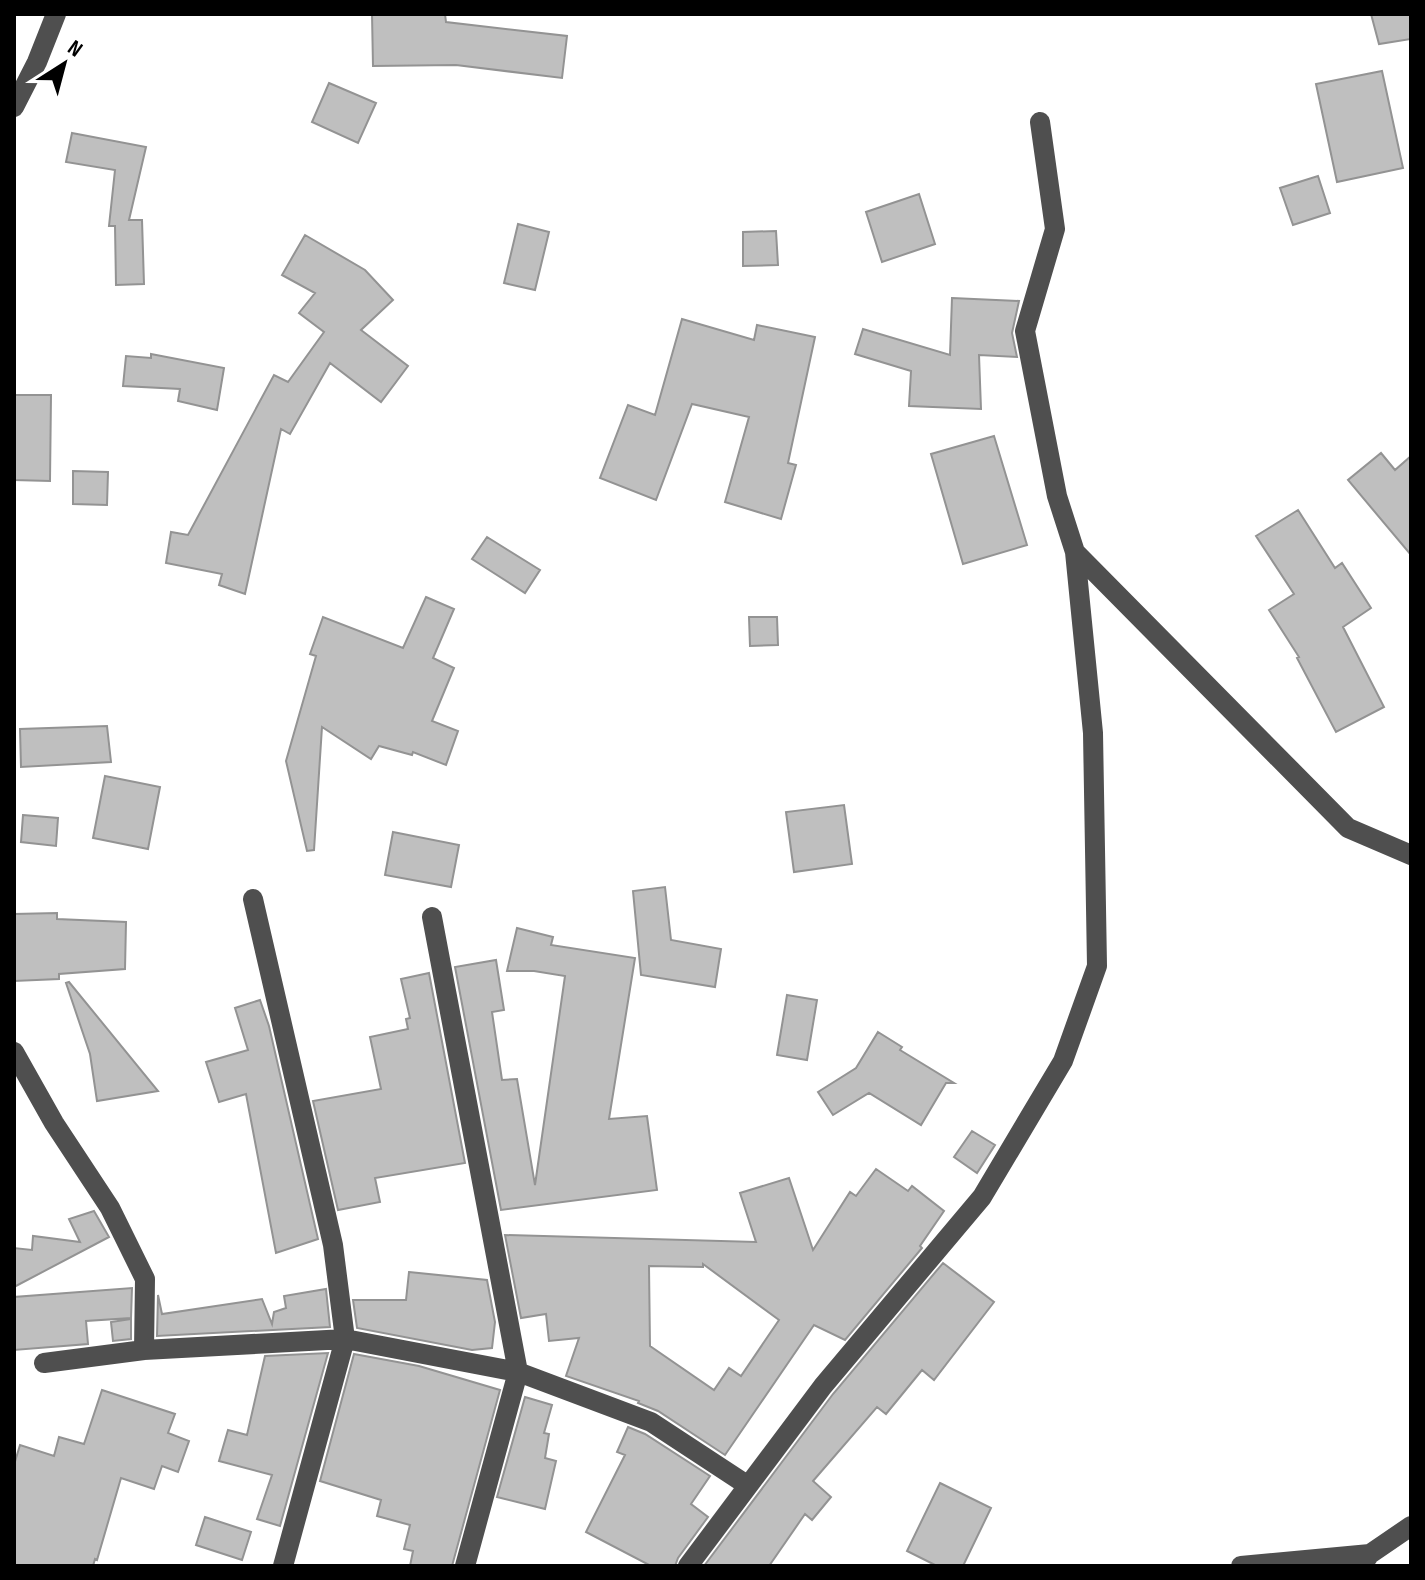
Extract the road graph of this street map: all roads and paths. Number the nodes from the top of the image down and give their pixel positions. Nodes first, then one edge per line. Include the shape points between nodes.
1 (56, 14) edge
2 (14, 107) edge
3 (1040, 122) dead end
4 (1075, 552) junction
5 (1411, 855) edge
6 (253, 899) dead end
7 (432, 917) dead end
8 (14, 1052) edge
9 (345, 1339) junction
10 (144, 1350) junction
11 (44, 1363) dead end
12 (518, 1372) junction
13 (747, 1485) junction
14 (1411, 1526) edge
15 (1366, 1560) edge
16 (283, 1566) edge
17 (465, 1566) edge
18 (688, 1566) edge
19 (1241, 1566) edge

1 - 2 street
3 - 4 street via 1055,229 1025,331 1057,496
4 - 5 street via 1348,828
4 - 13 street via 1093,733 1097,966 1063,1061 982,1197
6 - 9 street via 333,1245
7 - 12 street
8 - 10 street via 110,1208 145,1279
9 - 10 street
9 - 12 street
9 - 16 street
10 - 11 street
12 - 13 street via 651,1422
12 - 17 street
13 - 18 street
14 - 15 street
15 - 19 street

